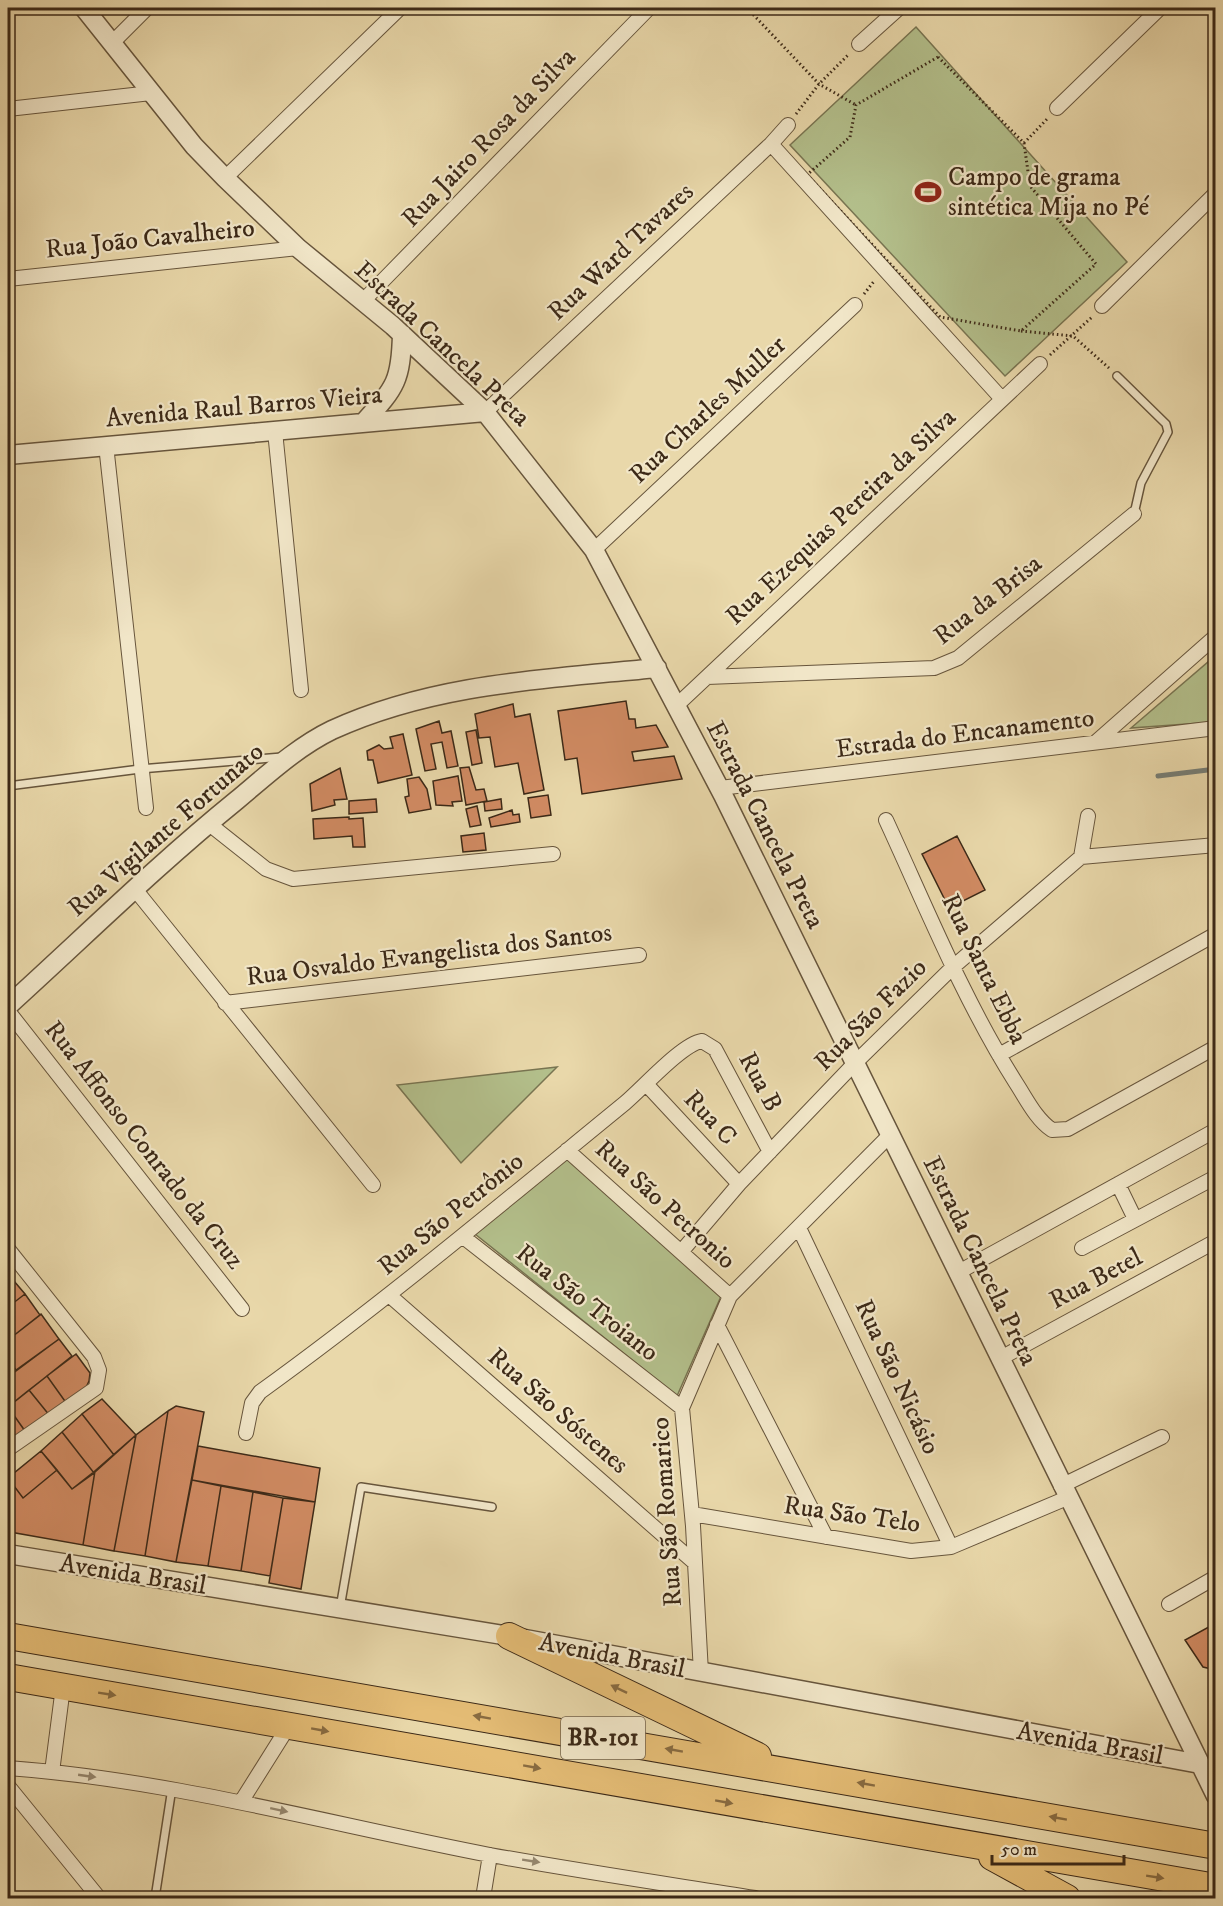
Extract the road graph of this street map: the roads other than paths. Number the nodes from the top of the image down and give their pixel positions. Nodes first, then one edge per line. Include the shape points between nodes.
1 (84, 8) edge
2 (147, 8) edge
3 (400, 8) edge
4 (649, 8) edge
5 (899, 8) edge
6 (1160, 8) edge
7 (112, 42) junction
8 (859, 44) road end
9 (151, 93) junction
10 (1057, 108) road end
11 (8, 109) edge
12 (788, 125) road end
13 (771, 144) junction
14 (225, 178) junction
15 (1215, 193) edge
16 (298, 248) junction
17 (8, 279) edge
18 (363, 301) junction
19 (855, 305) road end
20 (1102, 306) road end
21 (402, 334) junction
22 (1040, 364) road end
23 (1117, 376) road end
24 (1002, 399) junction
25 (485, 412) junction
26 (365, 421) junction
27 (275, 431) junction
28 (106, 445) junction
29 (8, 455) edge
30 (1134, 514) joint
31 (594, 550) junction
32 (1215, 636) edge
33 (657, 668) junction
34 (707, 677) junction
35 (301, 690) dead end
36 (676, 706) junction
37 (1215, 728) edge
38 (1095, 742) junction
39 (290, 756) junction
40 (140, 769) junction
41 (8, 786) edge
42 (720, 788) junction
43 (146, 808) dead end
44 (1088, 816) dead end
45 (886, 820) dead end
46 (208, 823) junction
47 (1215, 845) edge
48 (553, 854) dead end
49 (1081, 857) junction
50 (134, 888) junction
51 (1215, 934) edge
52 (639, 955) dead end
53 (953, 967) junction
54 (225, 1003) junction
55 (8, 1009) edge
56 (702, 1041) joint
57 (1215, 1047) edge
58 (999, 1055) junction
59 (855, 1064) junction
60 (647, 1085) junction
61 (1215, 1130) edge
62 (890, 1135) junction
63 (567, 1150) junction
64 (770, 1152) junction
65 (1212, 1179) dead end
66 (739, 1184) junction
67 (1118, 1184) junction
68 (373, 1185) dead end
69 (1135, 1220) junction
70 (799, 1228) junction
71 (462, 1236) junction
72 (1215, 1241) edge
73 (1082, 1248) dead end
74 (8, 1250) edge
75 (681, 1252) junction
76 (957, 1273) junction
77 (389, 1295) junction
78 (730, 1296) junction
79 (242, 1309) dead end
80 (717, 1325) junction
81 (999, 1359) junction
82 (682, 1407) junction
83 (246, 1433) dead end
84 (1162, 1437) dead end
85 (8, 1449) edge
86 (1064, 1492) junction
87 (492, 1507) dead end
88 (692, 1514) junction
89 (826, 1537) junction
90 (951, 1547) junction
91 (8, 1554) edge
92 (695, 1563) junction
93 (1215, 1577) edge
94 (1169, 1604) dead end
95 (340, 1608) junction
96 (8, 1636) edge
97 (510, 1636) junction
98 (701, 1673) junction
99 (8, 1677) edge
100 (63, 1687) junction
101 (290, 1724) junction
102 (1208, 1766) edge
103 (8, 1768) edge
104 (785, 1770) junction
105 (52, 1772) junction
106 (8, 1786) edge
107 (172, 1788) junction
108 (1215, 1796) edge
109 (241, 1802) junction
110 (1207, 1844) edge
111 (973, 1847) junction
112 (490, 1855) junction
113 (1215, 1887) edge
114 (679, 1892) edge
115 (99, 1899) edge
116 (155, 1899) edge
117 (483, 1899) edge
118 (755, 1899) edge
119 (1067, 1899) edge

1 - 7 street, Estrada Cancela Preta
2 - 7 street
3 - 14 street
4 - 18 street, Rua Jairo Rosa da Silva
5 - 8 street
6 - 10 street
7 - 9 street, Estrada Cancela Preta
9 - 11 street
9 - 14 street, Estrada Cancela Preta
12 - 13 street, Rua Ward Tavares
13 - 24 street via 887,266
13 - 25 street, Rua Ward Tavares
14 - 16 street, Estrada Cancela Preta
15 - 20 street
16 - 17 street, Rua João Cavalheiro
16 - 18 street, Estrada Cancela Preta
18 - 21 street, Estrada Cancela Preta
19 - 31 street, Rua Charles Muller
21 - 25 street, Estrada Cancela Preta
21 - 26 street via 397,380 390,394
22 - 24 street, Rua Ezequias Pereira da Silva
23 - 30 lane via 1166,424 1168,432 1141,483
24 - 34 street, Rua Ezequias Pereira da Silva
25 - 26 street, Avenida Raul Barros Vieira
25 - 31 street, Estrada Cancela Preta
26 - 27 street, Avenida Raul Barros Vieira
27 - 28 street, Avenida Raul Barros Vieira
27 - 35 street
28 - 29 street, Avenida Raul Barros Vieira
28 - 40 street
30 - 34 street, Rua da Brisa via 945,665
31 - 33 street, Estrada Cancela Preta
32 - 38 street
33 - 36 street, Estrada Cancela Preta
33 - 39 street, Rua Vigilante Fortunato via 448,692 388,708 331,731
34 - 36 street, Rua Ezequias Pereira da Silva
36 - 42 street, Estrada Cancela Preta
37 - 38 street, Estrada do Encanamento
38 - 42 street, Estrada do Encanamento
39 - 40 lane
39 - 46 street, Rua Vigilante Fortunato
40 - 41 lane
40 - 43 street
42 - 59 street, Estrada Cancela Preta
44 - 49 street
45 - 53 street, Rua Santa Ebba
46 - 48 street via 266,869 293,879
46 - 50 street, Rua Vigilante Fortunato
47 - 49 street
49 - 53 street, Rua São Fazio
50 - 54 street
50 - 55 street, Rua Vigilante Fortunato
51 - 58 street
52 - 54 street, Rua Osvaldo Evangelista dos Santos
53 - 58 street, Rua Santa Ebba
53 - 59 street, Rua São Fazio
54 - 68 street
55 - 79 street, Rua Affonso Conrado da Cruz
56 - 60 street, Rua São Petrônio via 688,1045
56 - 64 street, Rua B via 715,1049
57 - 58 street, Rua Santa Ebba via 1068,1129 1052,1130 1038,1117
59 - 62 street, Estrada Cancela Preta
59 - 64 street, Rua São Fazio
60 - 63 street, Rua São Petrônio
60 - 66 street, Rua C
61 - 67 street
62 - 70 street, Rua São Romarico
62 - 76 street, Estrada Cancela Preta
63 - 71 street, Rua São Petrônio
63 - 75 street, Rua São Petronio
64 - 66 street, Rua São Fazio
65 - 69 street
66 - 75 street, Rua São Fazio
67 - 69 street
67 - 76 street
69 - 73 street
70 - 78 street, Rua São Romarico
70 - 90 street, Rua São Nicásio
71 - 77 street, Rua São Petrônio
71 - 82 street, Rua São Troiano
72 - 81 street, Rua Betel
74 - 85 street via 94,1357 99,1380 96,1388
75 - 78 street, Rua São Petronio
76 - 81 street, Estrada Cancela Preta
77 - 83 street, Rua São Petrônio via 260,1392 252,1403
77 - 92 street, Rua São Sóstenes
78 - 80 street, Rua São Romarico
80 - 82 street, Rua São Romarico
80 - 89 street
81 - 86 street, Estrada Cancela Preta
82 - 88 street, Rua São Romarico
84 - 86 street, Rua São Telo
86 - 90 street, Rua São Telo
86 - 102 street, Estrada Cancela Preta
87 - 95 lane via 361,1487
88 - 89 street, Rua São Telo
88 - 92 street, Rua São Romarico
89 - 90 street, Rua São Telo via 911,1551
91 - 95 street, Avenida Brasil
92 - 98 street, Rua São Romarico
93 - 94 street
95 - 97 street, Avenida Brasil
104 -> 96 highway, BR-101
97 - 98 street, Avenida Brasil
104 -> 97 highway
98 - 102 street, Avenida Brasil
99 - 100 highway, BR-101
100 -> 101 highway, BR-101
100 - 105 street
101 - 109 street
101 -> 111 highway, BR-101
102 - 108 street, Estrada Cancela Preta
103 - 105 street
110 -> 104 highway, BR-101
105 -> 107 street
106 - 115 street
107 - 109 street
107 - 116 lane
109 -> 112 street
111 -> 113 highway, BR-101
111 - 119 highway
112 -> 114 street
112 - 117 street
114 - 118 street

